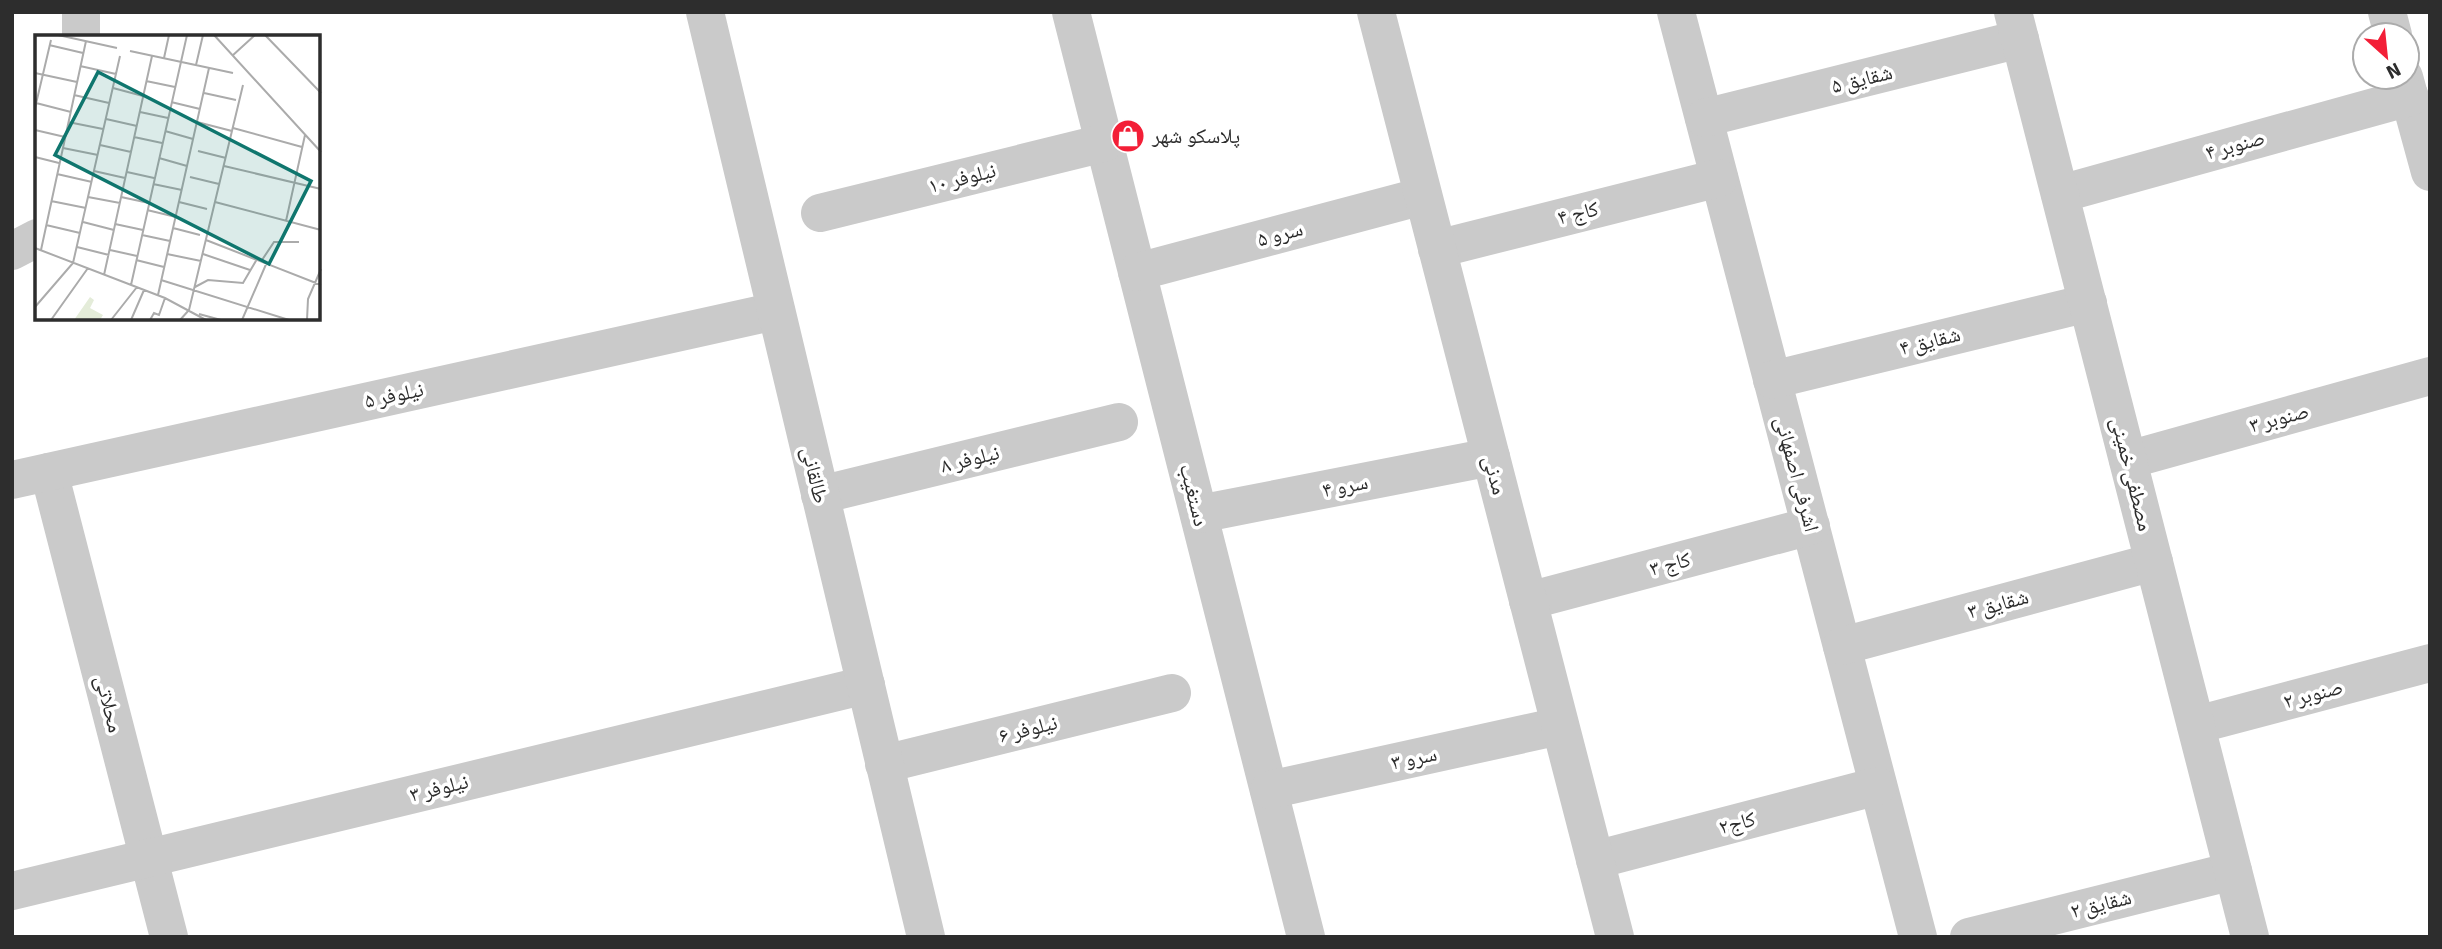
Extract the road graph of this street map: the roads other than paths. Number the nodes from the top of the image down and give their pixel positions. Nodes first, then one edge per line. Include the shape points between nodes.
1 (81, 12) edge
2 (705, 12) edge
3 (1071, 12) edge
4 (1376, 12) edge
5 (1676, 12) edge
6 (2017, 26) edge
7 (81, 35) edge
8 (2394, 91) edge
9 (2408, 91) edge
10 (1704, 118) junction
11 (1104, 143) junction
12 (2430, 172) edge
13 (1719, 178) junction
14 (2060, 194) junction
15 (1423, 196) junction
16 (820, 213) dead end
17 (35, 239) edge
18 (1437, 249) junction
19 (12, 251) edge
20 (1137, 272) junction
21 (2088, 303) junction
22 (776, 311) junction
23 (2430, 376) edge
24 (1772, 380) junction
25 (1119, 422) dead end
26 (1491, 457) junction
27 (2128, 460) junction
28 (49, 472) junction
29 (12, 480) edge
30 (820, 495) junction
31 (1199, 514) junction
32 (1811, 526) junction
33 (2154, 562) junction
34 (1528, 601) junction
35 (1842, 646) junction
36 (2430, 663) edge
37 (866, 685) junction
38 (1172, 693) dead end
39 (2196, 725) junction
40 (1560, 726) junction
41 (884, 764) junction
42 (1878, 786) junction
43 (1269, 790) junction
44 (149, 859) junction
45 (1595, 860) junction
46 (2233, 871) junction
47 (12, 891) edge
48 (169, 937) edge
49 (926, 937) edge
50 (1306, 937) edge
51 (1615, 937) edge
52 (1918, 937) edge
53 (1969, 937) edge
54 (2250, 937) edge

1 - 7 street
2 - 22 street, طالقانی
3 - 11 street, دستغیب
4 - 15 street, مدنی
5 - 10 street, اشرفی اصفهانی
6 - 10 street, شقایق ۵
6 - 14 street, مصطفی خمینی
8 - 14 street, صنوبر ۴
9 - 12 street
10 - 13 street, اشرفی اصفهانی
11 - 16 street, نیلوفر ۱۰
11 - 20 street, دستغیب
13 - 18 street, کاج ۴
13 - 24 street, اشرفی اصفهانی
14 - 21 street, مصطفی خمینی
15 - 18 street, مدنی
15 - 20 street, سرو ۵
17 - 19 street
18 - 26 street, مدنی
20 - 31 street, دستغیب
21 - 24 street, شقایق ۴
21 - 27 street, مصطفی خمینی
22 - 28 street, نیلوفر ۵
22 - 30 street, طالقانی
23 - 27 street, صنوبر ۳
24 - 32 street, اشرفی اصفهانی
25 - 30 street, نیلوفر ۸
26 - 31 street, سرو ۴
26 - 34 street, مدنی
27 - 33 street, مصطفی خمینی
28 - 29 street, نیلوفر ۵
28 - 44 street, محلاتی
30 - 37 street, طالقانی
31 - 43 street, دستغیب
32 - 34 street, کاج ۳
32 - 35 street, اشرفی اصفهانی
33 - 35 street, شقایق ۳
33 - 39 street, مصطفی خمینی
34 - 40 street, مدنی
35 - 42 street, اشرفی اصفهانی
36 - 39 street, صنوبر ۲
37 - 41 street, طالقانی
37 - 44 street, نیلوفر ۳
38 - 41 street, نیلوفر ۶
39 - 46 street, مصطفی خمینی
40 - 43 street, سرو ۳
40 - 45 street, مدنی
41 - 49 street, طالقانی
42 - 45 street, کاج۲
42 - 52 street, اشرفی اصفهانی
43 - 50 street, دستغیب
44 - 47 street, نیلوفر ۳
44 - 48 street, محلاتی
45 - 51 street, مدنی
46 - 53 street, شقایق ۲
46 - 54 street, مصطفی خمینی

